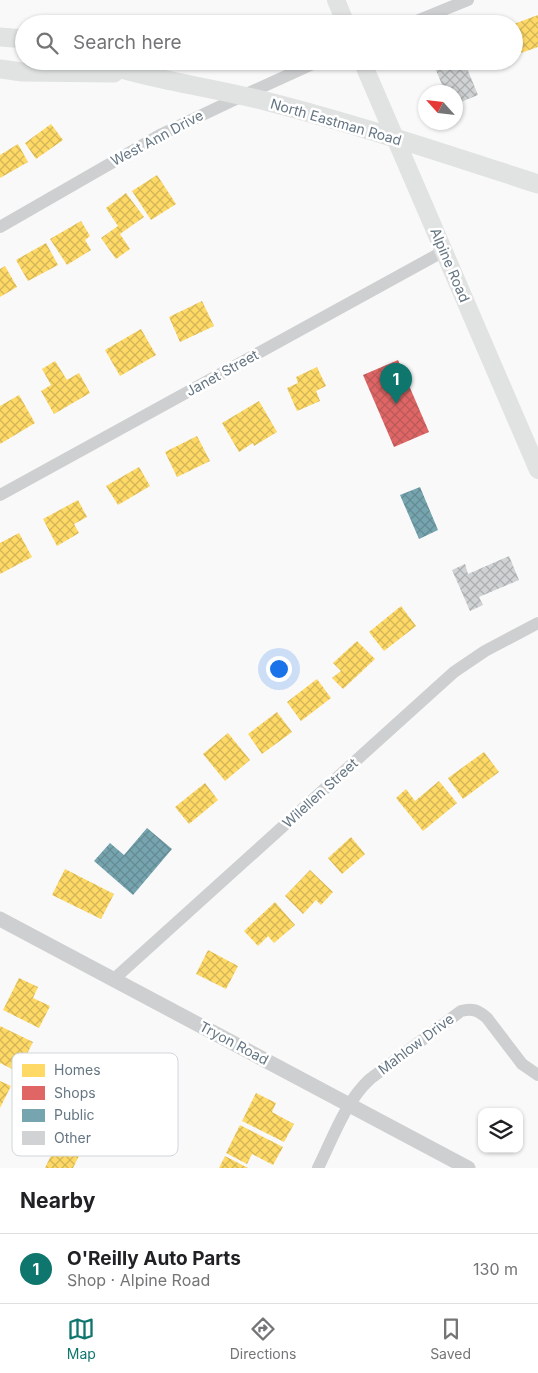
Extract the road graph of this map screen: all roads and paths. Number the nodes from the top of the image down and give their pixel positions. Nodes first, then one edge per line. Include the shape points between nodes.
1 (336, 0) edge
2 (468, 0) edge
3 (342, 15) edge
4 (431, 15) edge
5 (0, 37) edge
6 (15, 39) edge
7 (0, 69) edge
8 (121, 70) edge
9 (300, 70) edge
10 (366, 70) edge
11 (130, 73) junction
12 (242, 96) junction
13 (396, 138) junction
14 (538, 184) edge
15 (0, 227) edge
16 (444, 251) junction
17 (538, 470) edge
18 (0, 495) edge
19 (538, 623) edge
20 (0, 918) edge
21 (114, 979) junction
22 (538, 1075) edge
23 (349, 1104) junction
24 (318, 1168) edge
25 (468, 1168) edge

1 - 3 main road
2 - 4 street
5 - 6 main road
7 - 11 main road, North Eastman Road
8 - 11 main road, North Eastman Road
9 - 12 street, West Ann Drive
10 - 13 main road, Alpine Road
11 - 12 main road, North Eastman Road
12 - 13 main road, North Eastman Road
12 - 15 street, West Ann Drive via 160,135
13 - 14 main road, North Eastman Road
13 - 16 main road, Alpine Road
16 - 17 main road, Alpine Road
16 - 18 street, Janet Street
19 - 21 street, Wilellen Street via 485,651 454,672
20 - 21 street, Tryon Road
21 - 23 street, Tryon Road
22 - 23 street, Mahlow Drive via 522,1064 481,1012 469,1009 455,1015 370,1079
23 - 24 street, Mahlow Drive
23 - 25 street, Tryon Road

